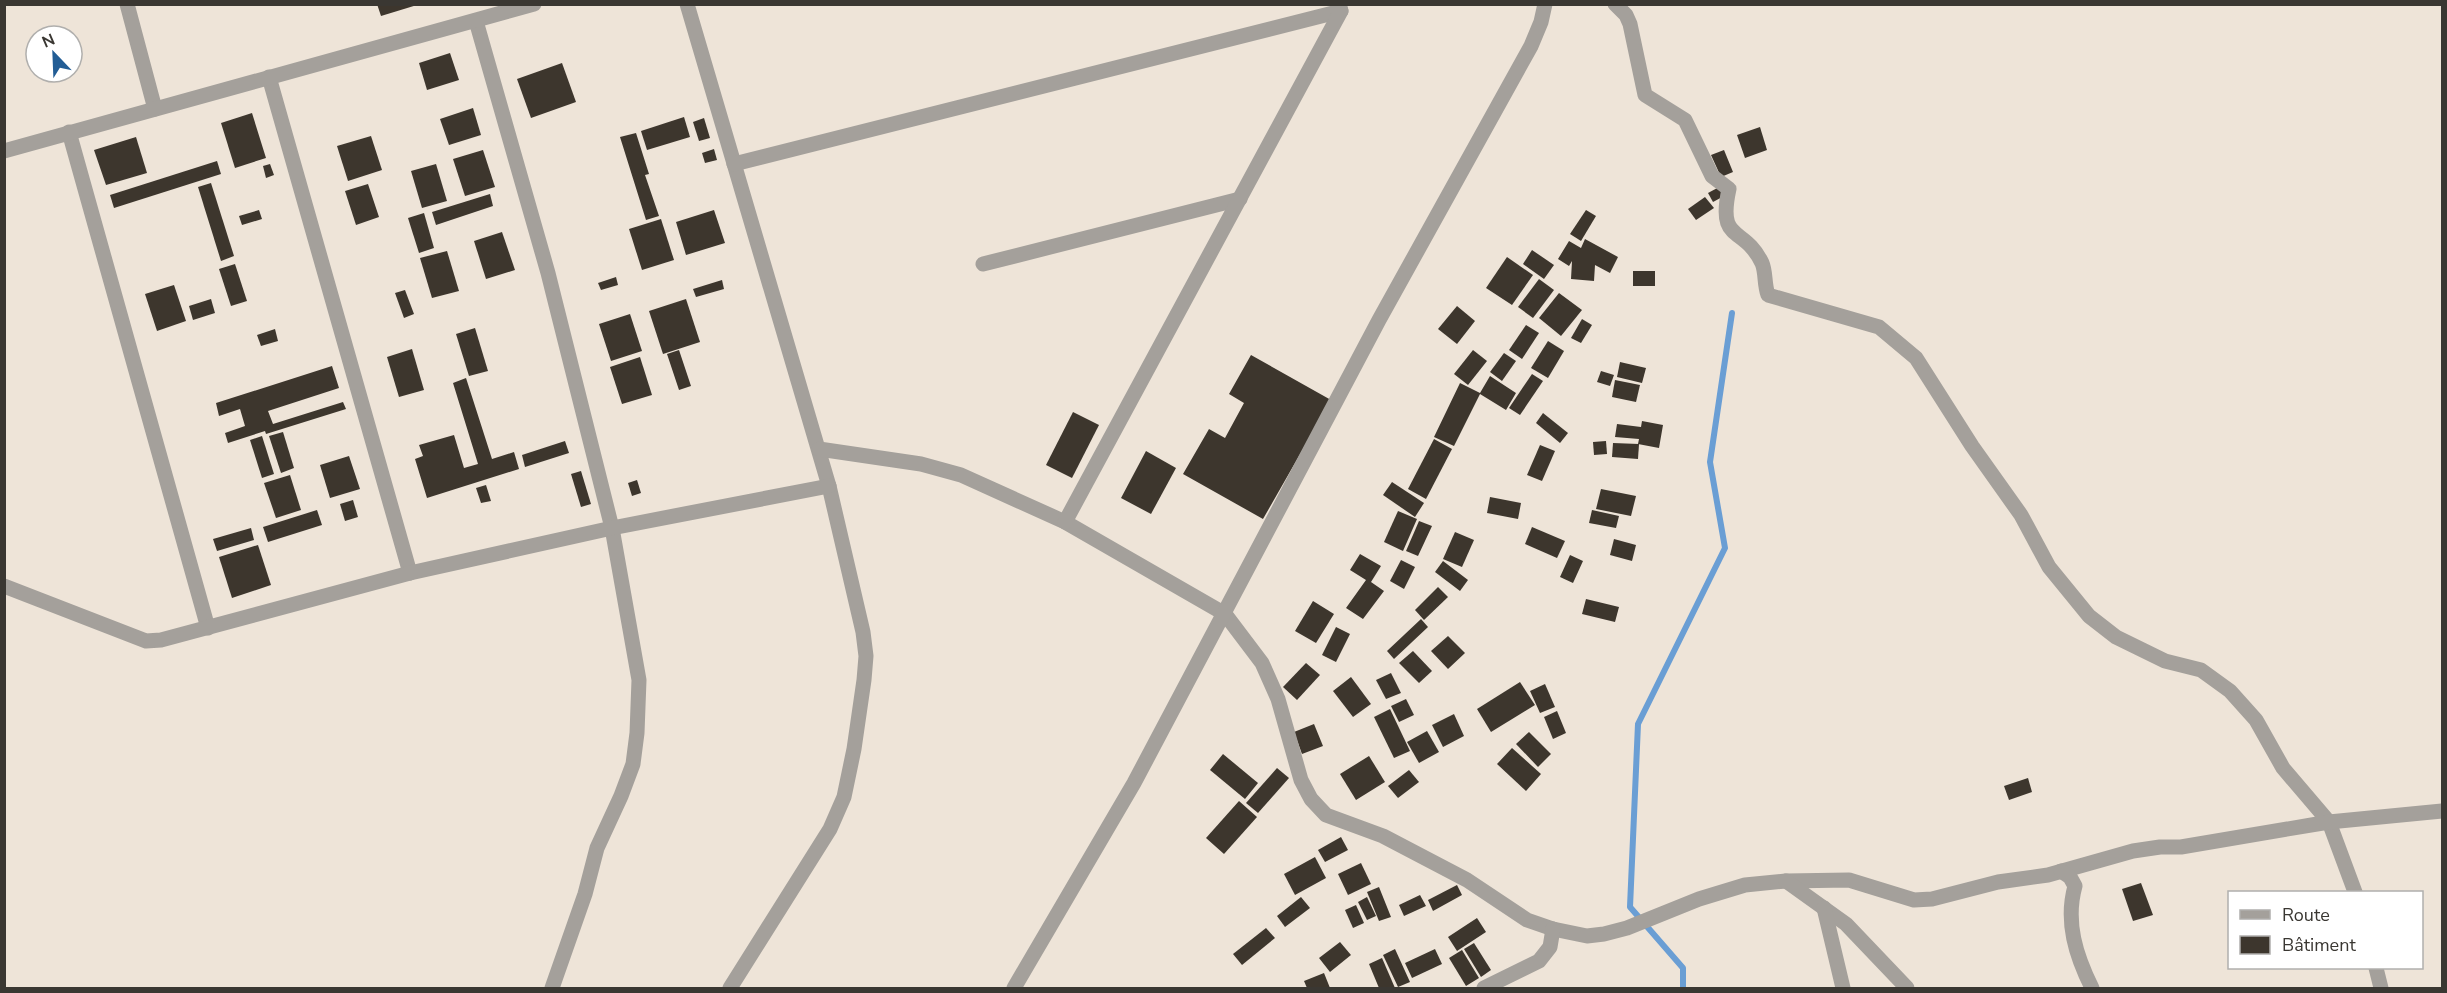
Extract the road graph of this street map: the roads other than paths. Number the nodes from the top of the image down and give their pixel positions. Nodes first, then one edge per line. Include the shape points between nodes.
1 (127, 4) edge
2 (534, 4) edge
3 (687, 4) edge
4 (1545, 4) edge
5 (1615, 4) edge
6 (1340, 8) edge
7 (476, 21) junction
8 (269, 77) junction
9 (155, 109) junction
10 (69, 132) junction
11 (4, 151) edge
12 (734, 164) junction
13 (1240, 199) junction
14 (983, 264) dead end
15 (819, 449) junction
16 (829, 486) junction
17 (1065, 522) junction
18 (612, 528) junction
19 (411, 573) junction
20 (4, 586) edge
21 (1225, 614) junction
22 (208, 628) junction
23 (2442, 811) edge
24 (2330, 822) junction
25 (2061, 871) junction
26 (1786, 881) junction
27 (2355, 891) edge
28 (1824, 908) junction
29 (1553, 929) junction
30 (2376, 969) edge
31 (552, 988) edge
32 (730, 988) edge
33 (1014, 988) edge
34 (1484, 988) edge
35 (1844, 988) edge
36 (1907, 988) edge
37 (2092, 988) edge
38 (2381, 988) edge

1 - 9 street
2 - 7 street
3 - 12 street
4 - 21 street via 1531,46 1379,320
5 - 24 street via 1630,24 1645,94 1685,120 1712,176 1728,189 1724,210 1728,226 1751,245 1764,266 1768,295 1879,327 1916,358 2021,515 2049,567 2089,616 2116,637 2165,661 2201,670 2230,691 2256,720 2283,768
6 - 12 street
6 - 13 street
7 - 8 street
7 - 18 street via 548,273
8 - 9 street
8 - 19 street
9 - 10 street
10 - 11 street
10 - 22 street
12 - 15 street
13 - 14 street
13 - 17 street
15 - 16 street
15 - 17 street via 921,464 961,475
16 - 18 street
16 - 32 street via 866,656 854,749 844,797 830,830
17 - 21 street
18 - 19 street
18 - 31 street via 639,680 636,743 633,765 597,848
19 - 22 street
20 - 22 street via 146,641 172,639
21 - 29 street via 1262,663 1278,699 1301,780 1326,815 1383,836 1467,880 1527,920
21 - 33 street via 1134,783
23 - 24 street
24 - 25 street via 2181,847 2133,851
24 - 27 street
25 - 26 street via 1914,900 1849,880
25 - 37 street via 2075,886 2070,922
26 - 28 street
26 - 29 street via 1736,888 1604,934 1587,936
28 - 35 street
28 - 36 street via 1868,945
29 - 34 street via 1550,947 1539,961
30 - 38 street

